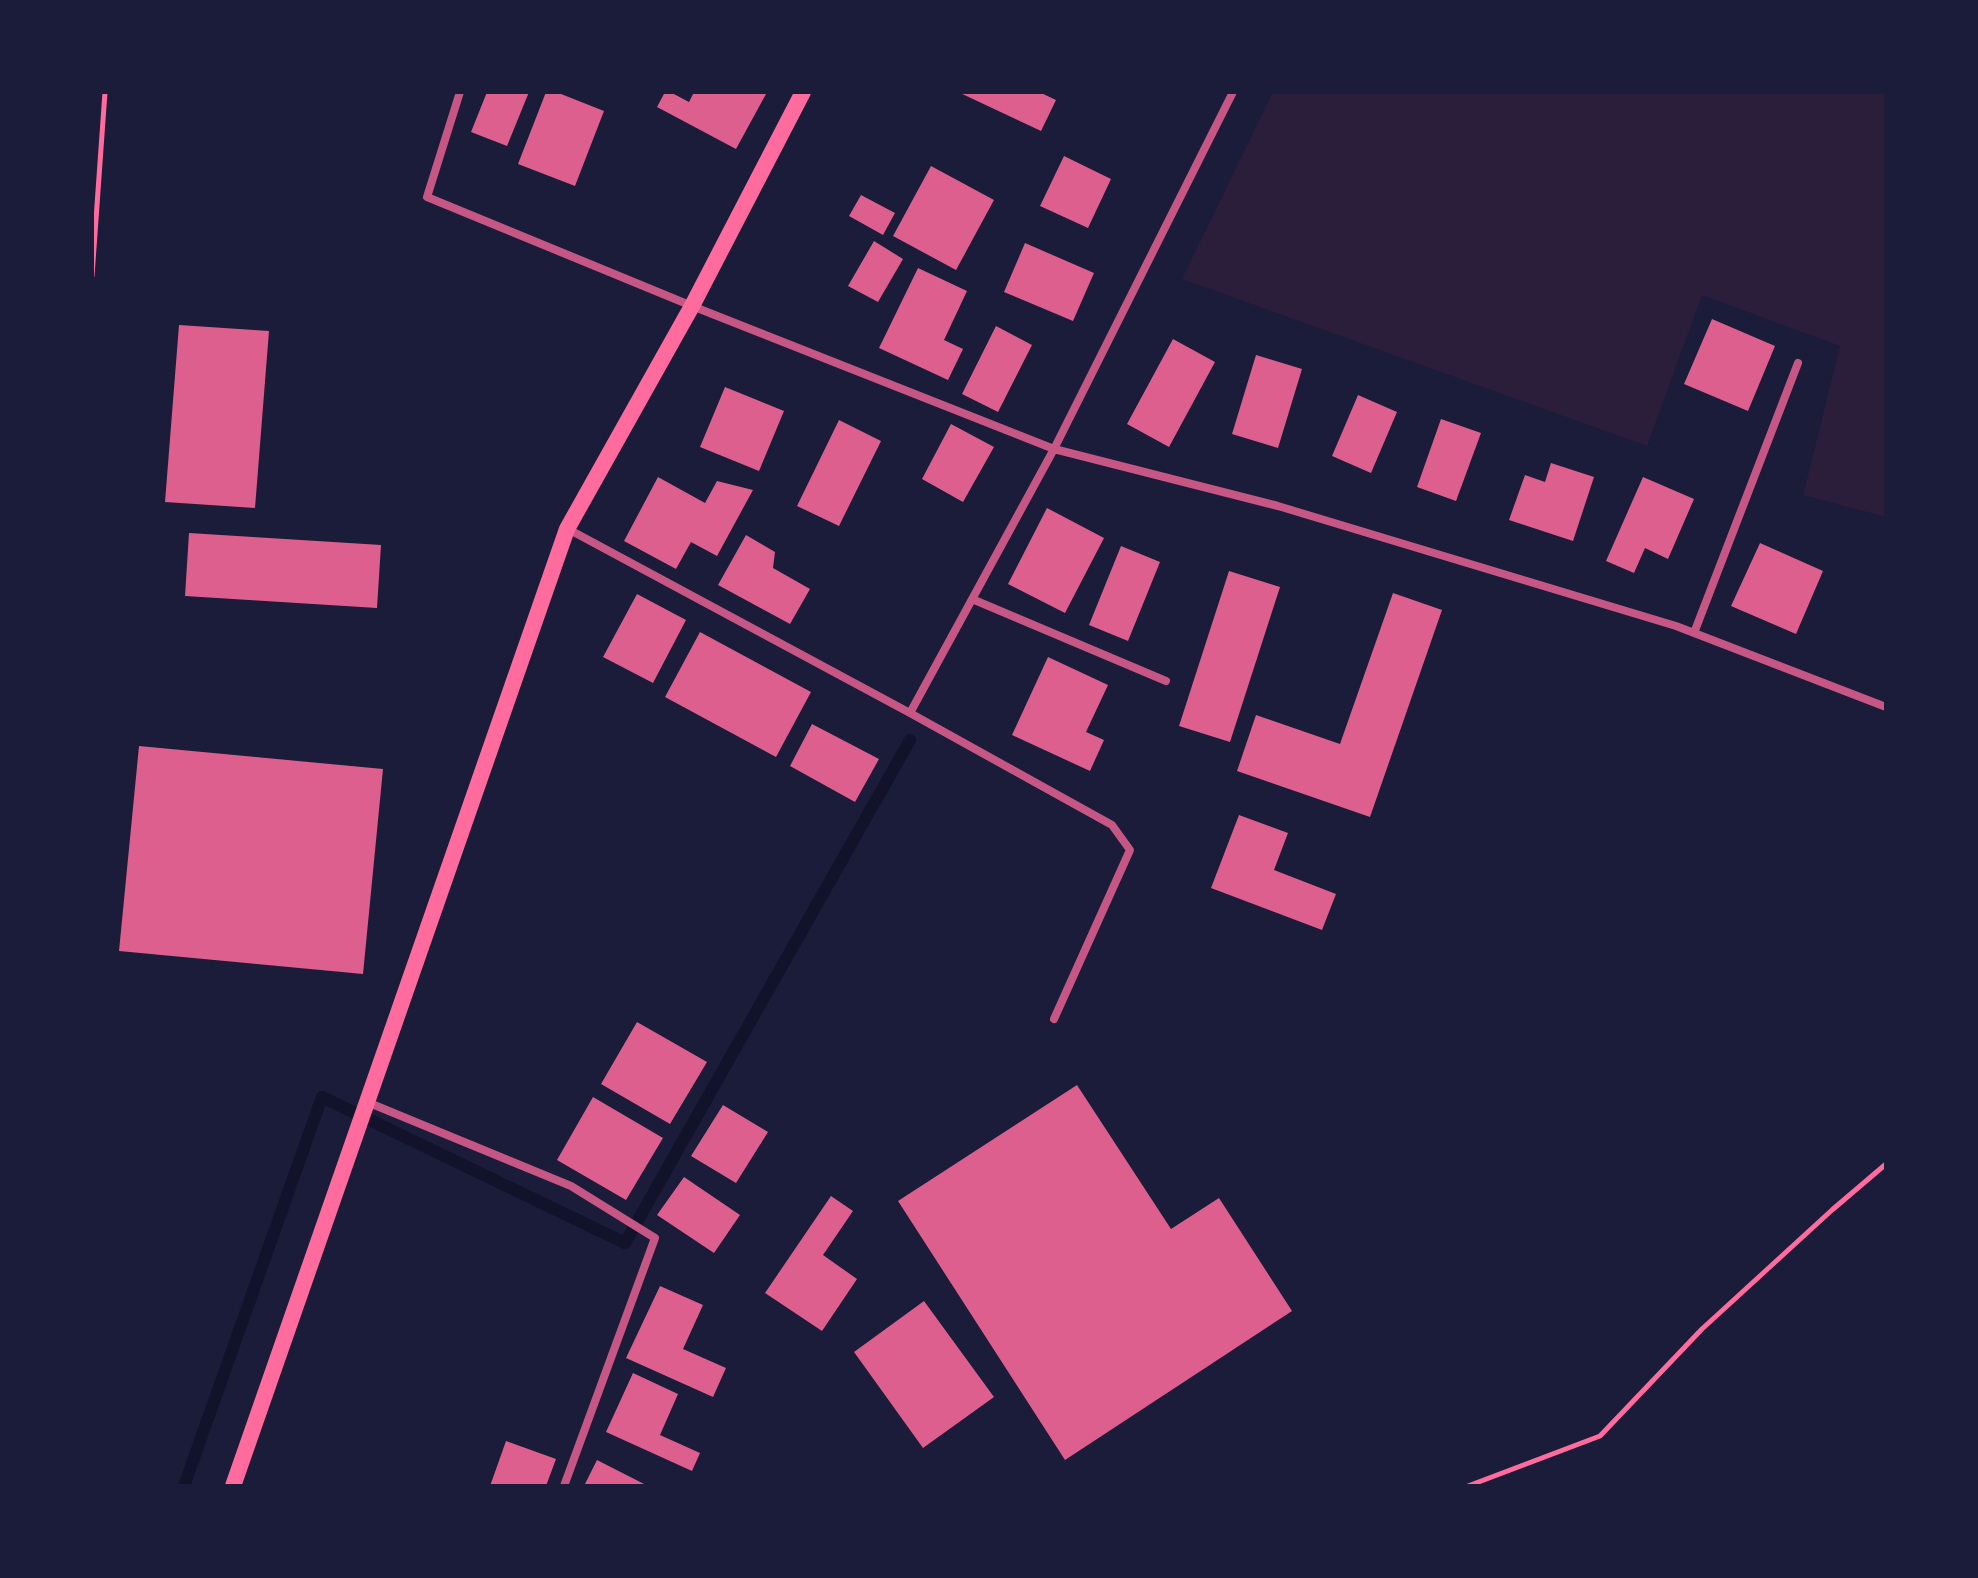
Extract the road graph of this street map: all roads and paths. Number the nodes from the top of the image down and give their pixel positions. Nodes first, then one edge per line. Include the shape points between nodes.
1 (105, 92) edge
2 (460, 92) edge
3 (803, 92) edge
4 (1233, 92) edge
5 (92, 276) edge
6 (692, 306) junction
7 (1798, 363) dead end
8 (1054, 449) junction
9 (567, 529) junction
10 (972, 599) junction
11 (1694, 633) junction
12 (1166, 681) dead end
13 (1886, 707) edge
14 (910, 713) junction
15 (1054, 1019) dead end
16 (367, 1102) junction
17 (1886, 1164) edge
18 (233, 1486) edge
19 (564, 1486) edge
20 (1468, 1486) edge

1 - 5 path
2 - 6 street via 427,197
3 - 6 main road
4 - 8 street
6 - 8 street
6 - 9 main road
7 - 11 street
8 - 10 street
8 - 11 street via 1278,506
9 - 14 street
9 - 16 main road
10 - 12 street
10 - 14 street
11 - 13 street
14 - 15 street via 1112,825 1130,850
16 - 18 main road
16 - 19 street via 571,1186 655,1238
17 - 20 path via 1702,1329 1600,1436

